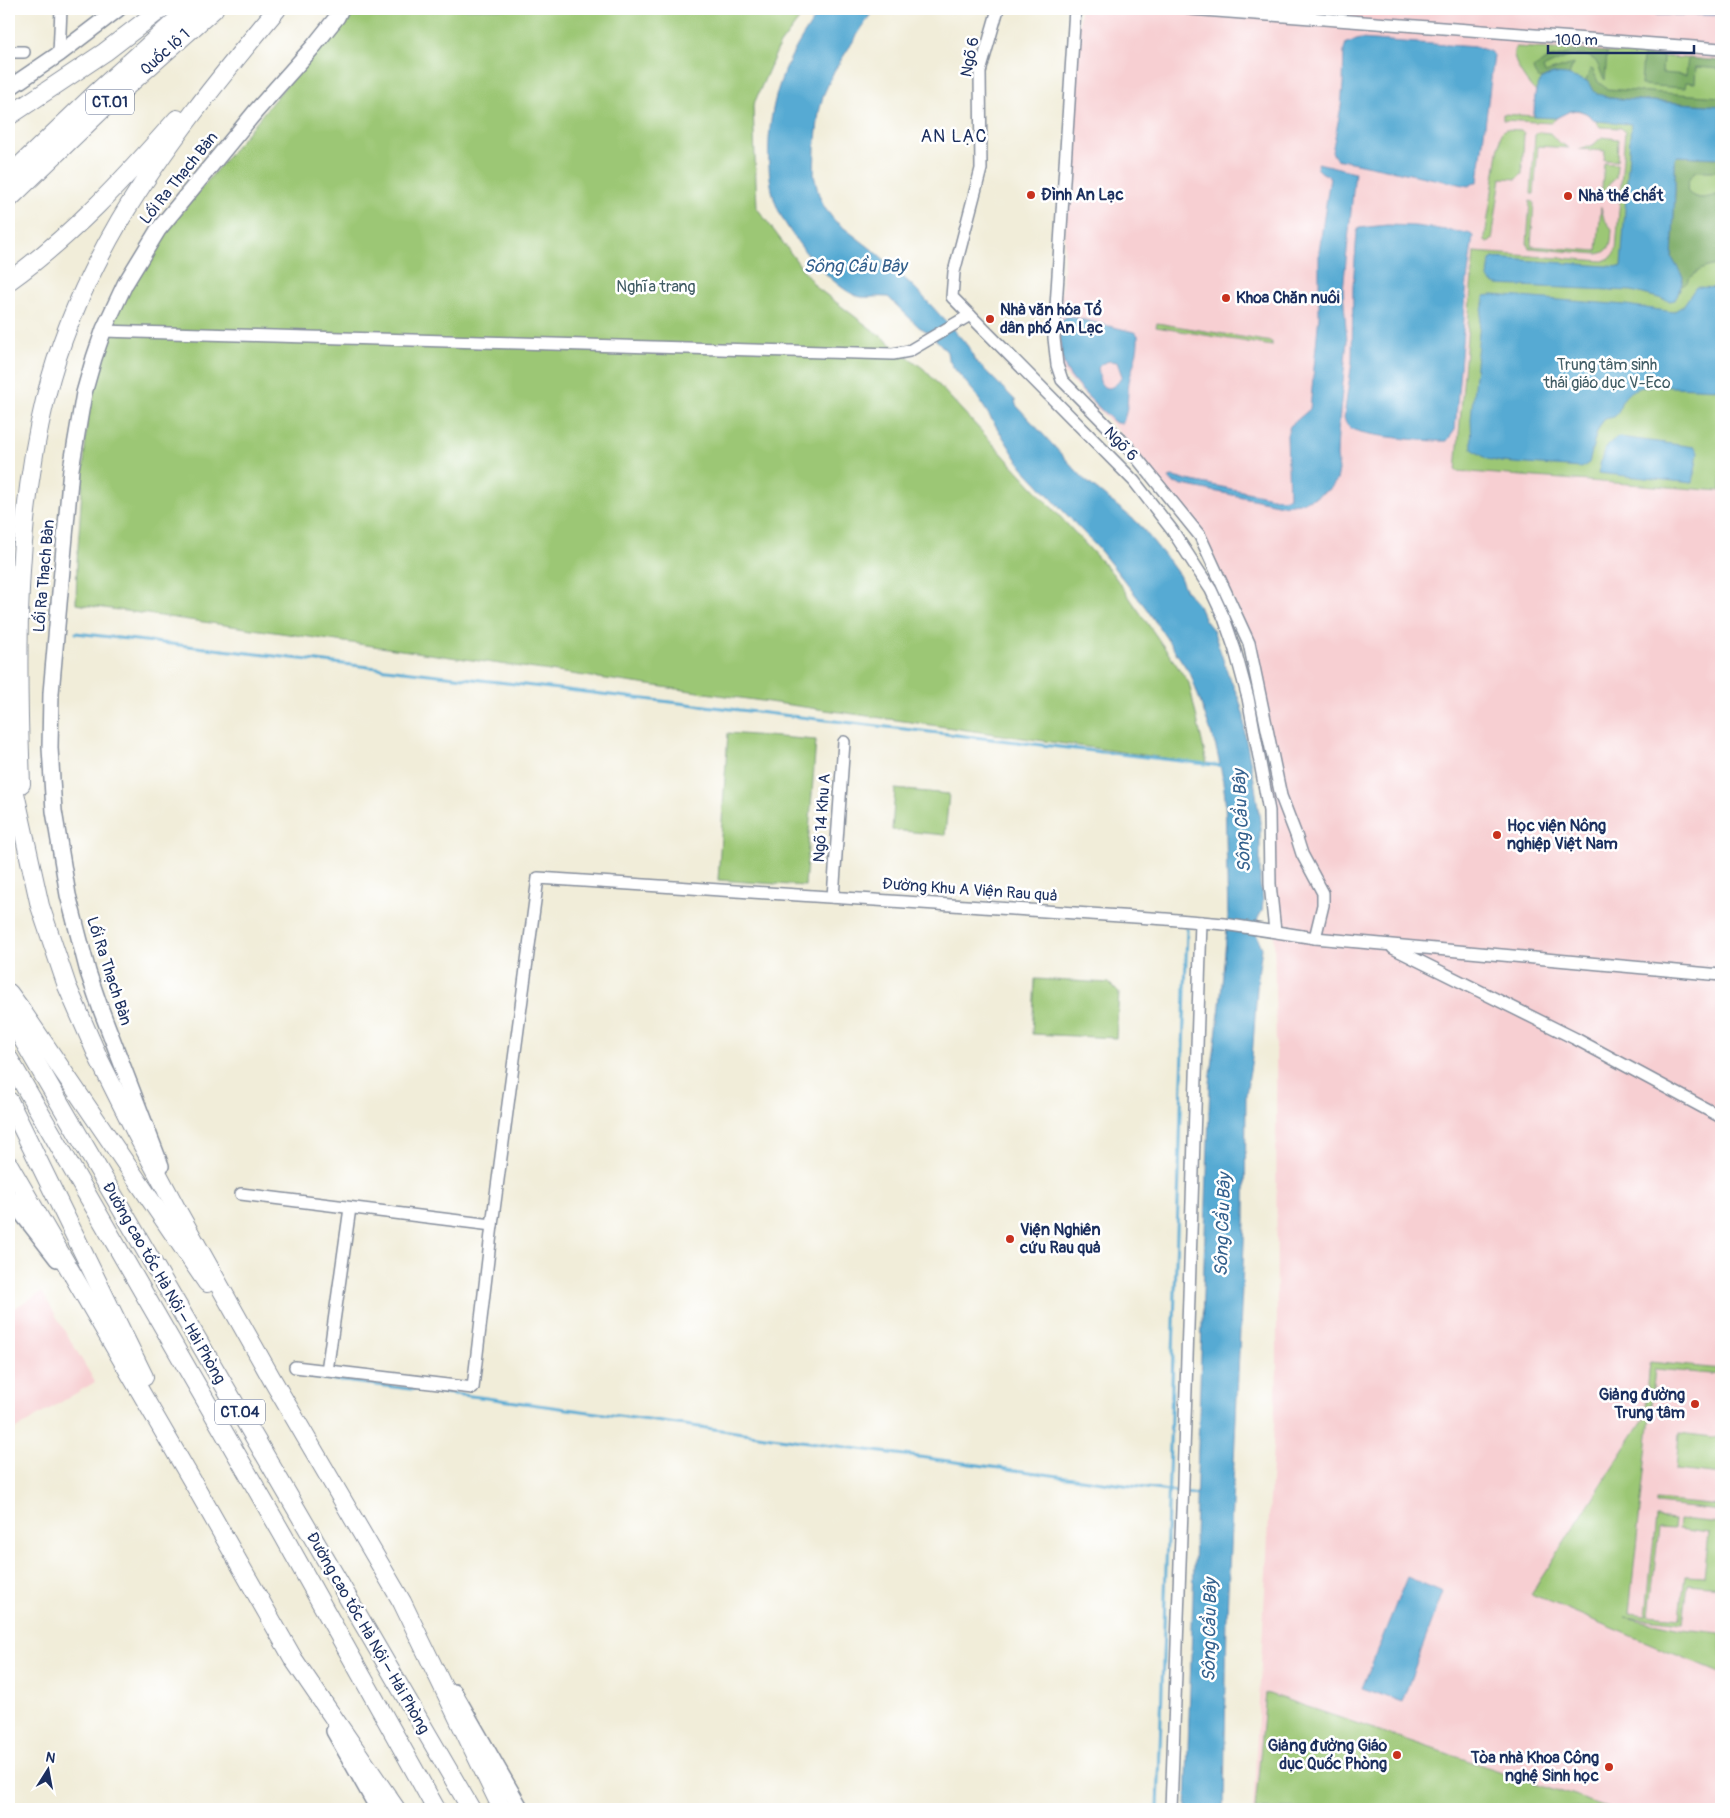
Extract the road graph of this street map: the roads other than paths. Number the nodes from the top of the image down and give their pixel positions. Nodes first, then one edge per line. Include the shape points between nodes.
1 (61, 9) edge
2 (118, 9) edge
3 (161, 9) edge
4 (189, 9) edge
5 (214, 9) edge
6 (276, 9) edge
7 (341, 9) edge
8 (998, 9) edge
9 (1075, 9) edge
10 (1190, 9) edge
11 (1721, 49) edge
12 (9, 52) edge
13 (24, 52) dead end
14 (59, 54) junction
15 (67, 76) junction
16 (9, 88) edge
17 (9, 116) edge
18 (9, 124) edge
19 (9, 176) edge
20 (9, 199) edge
21 (9, 281) edge
22 (966, 317) junction
23 (103, 332) junction
24 (844, 742) dead end
25 (9, 766) edge
26 (23, 837) junction
27 (833, 897) junction
28 (1201, 922) junction
29 (1273, 930) junction
30 (1315, 938) junction
31 (1388, 944) junction
32 (1721, 975) edge
33 (9, 994) edge
34 (9, 1016) edge
35 (9, 1059) edge
36 (9, 1101) edge
37 (1721, 1117) edge
38 (9, 1165) edge
39 (241, 1194) dead end
40 (9, 1197) edge
41 (350, 1208) junction
42 (178, 1210) junction
43 (492, 1225) junction
44 (82, 1290) junction
45 (294, 1367) dead end
46 (326, 1371) junction
47 (273, 1381) junction
48 (194, 1484) junction
49 (294, 1660) junction
50 (513, 1808) edge
51 (378, 1809) edge
52 (396, 1809) edge
53 (436, 1809) edge
54 (471, 1809) edge
55 (1170, 1809) edge

1 - 14 street
2 - 14 main road
3 - 15 highway via 105,52
4 - 19 highway, Quốc lộ 1 / CT.01
5 - 20 highway, Quốc lộ 1 / CT.01 via 116,95
6 - 21 highway via 105,199 59,242
6 - 26 highway via 221,77 141,187 84,291 55,365 35,446 22,554 18,698
7 - 23 main road, Lối Ra Thạch Bàn via 313,47 158,230 125,284
8 - 22 street, Ngõ 6 via 980,72 981,169 954,272 953,299
9 - 30 street via 1054,338 1057,365 1062,380 1128,447 1200,536 1249,643 1281,796 1302,854 1323,893
10 - 11 street
12 - 13 street
14 - 16 main road
15 - 17 highway
15 - 18 highway
22 - 23 street via 919,346 893,354
22 - 29 street, Ngõ 6 via 1134,481 1211,590 1235,650 1250,707 1269,811
23 - 42 main road, Lối Ra Thạch Bàn via 84,393 71,469 51,692 54,811 68,896 88,972
24 - 27 street, Ngõ 14 Khu A
25 - 26 highway
26 - 42 highway via 40,906 76,1009 135,1131
27 - 28 street, Đường Khu A Viện Rau quả
27 - 43 street, Đường Khu A Viện Rau quả via 538,878
28 - 29 street, Đường Khu A Viện Rau quả
28 - 55 street
29 - 30 street, Đường Khu A Viện Rau quả
30 - 31 street, Đường Khu A Viện Rau quả
31 - 32 street, Đường Khu A Viện Rau quả
31 - 37 street
33 - 47 highway
34 - 54 highway, Đường cao tốc Hà Nội – Hải Phòng / CT.04
35 - 53 highway, Đường cao tốc Hà Nội – Hải Phòng / CT.04
36 - 48 highway
38 - 44 highway
39 - 41 street
40 - 44 main road
41 - 43 street
41 - 46 street
42 - 47 highway
43 - 46 street via 473,1388
44 - 48 highway
45 - 46 street
47 - 50 highway via 402,1602
48 - 49 highway
49 - 51 main road
49 - 52 highway

